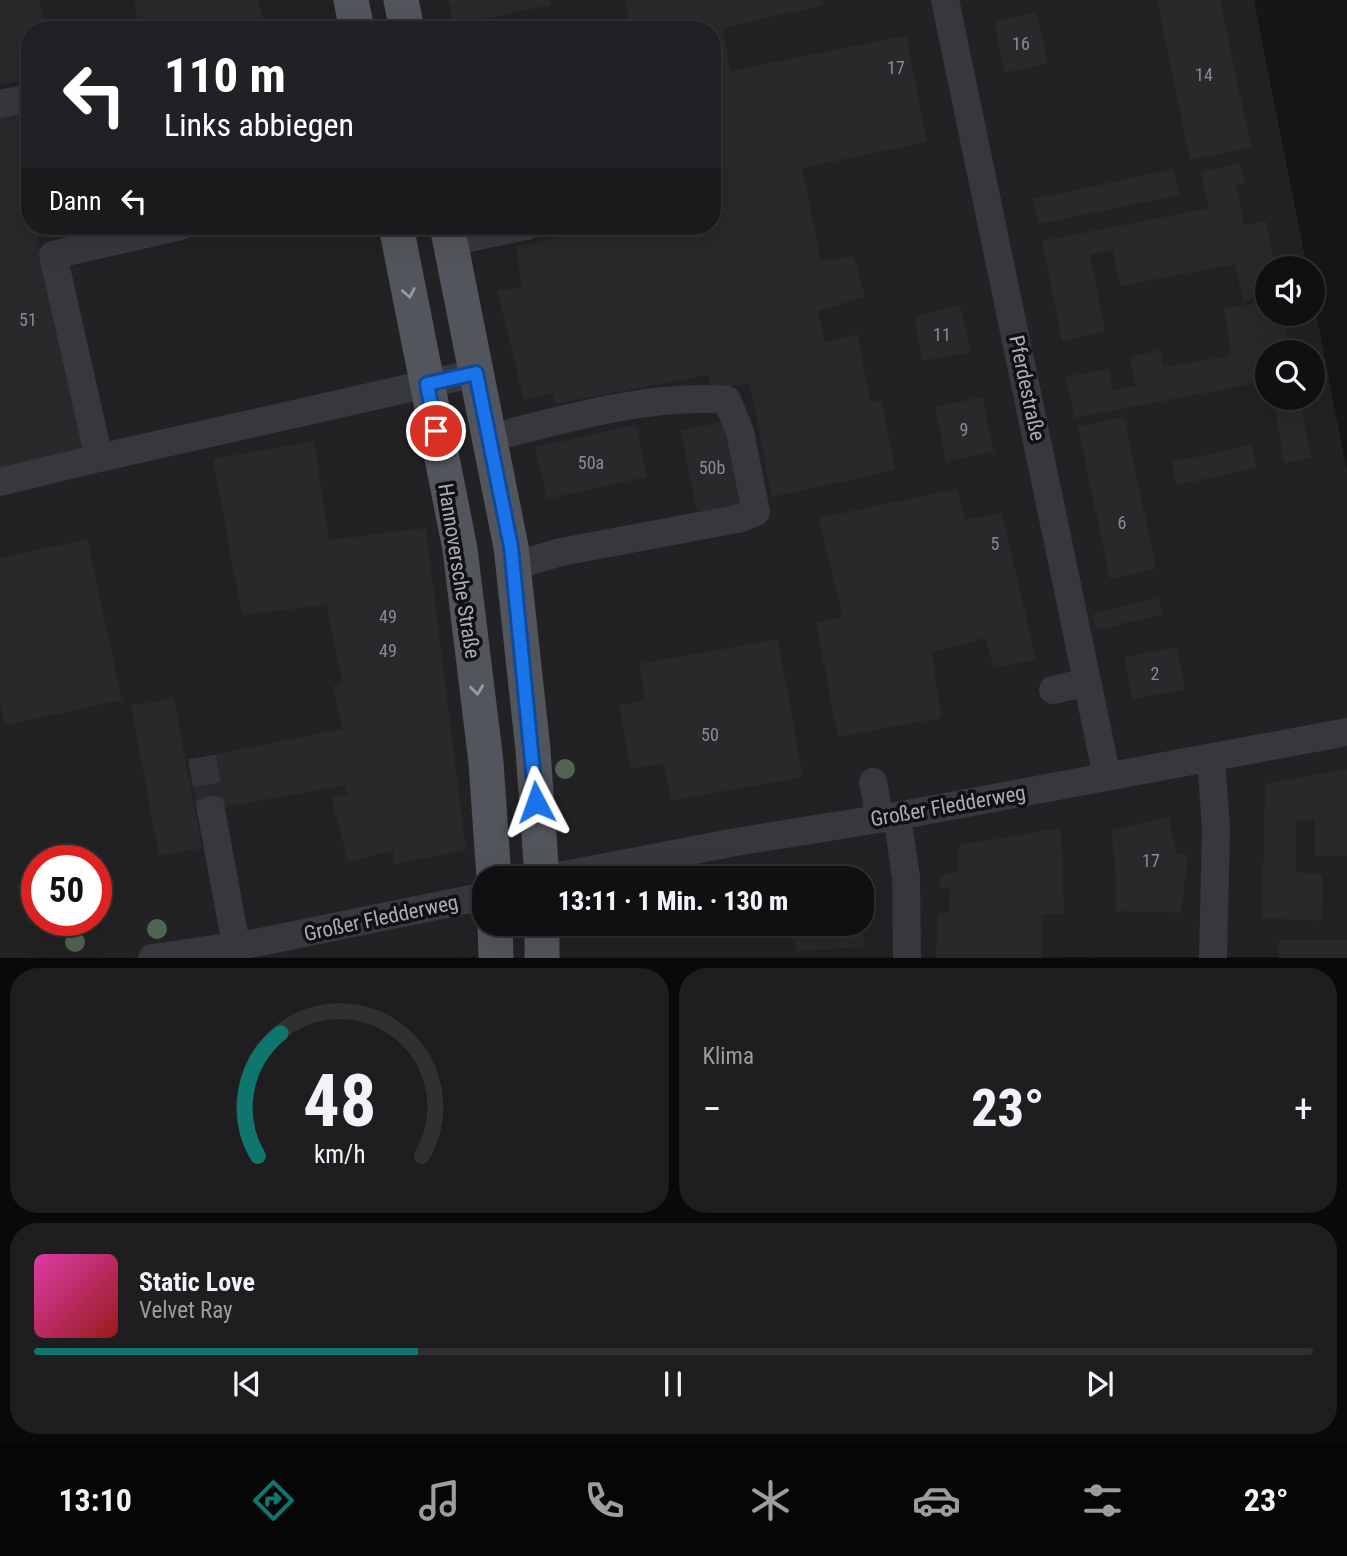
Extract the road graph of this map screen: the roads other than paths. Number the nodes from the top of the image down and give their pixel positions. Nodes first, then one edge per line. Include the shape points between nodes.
1 (351, 0) edge
2 (945, 0) edge
3 (355, 21) edge
4 (21, 100) edge
5 (0, 104) edge
6 (141, 235) edge
7 (398, 235) edge
8 (449, 235) edge
9 (476, 373) junction
10 (427, 384) junction
11 (489, 438) junction
12 (99, 458) junction
13 (0, 482) edge
14 (513, 566) junction
15 (1087, 682) junction
16 (1054, 690) dead end
17 (1347, 732) edge
18 (1211, 758) junction
19 (1107, 777) junction
20 (873, 782) dead end
21 (211, 810) tunnel mouth
22 (888, 818) junction
23 (493, 866) edge
24 (541, 866) edge
25 (611, 866) edge
26 (472, 899) edge
27 (495, 936) edge
28 (542, 936) edge
29 (249, 949) edge
30 (152, 957) edge
31 (496, 957) edge
32 (542, 957) edge
33 (907, 957) edge
34 (1213, 957) edge

1 - 3 main road
2 - 15 street, Pferdestraße
4 - 5 street
6 - 12 street via 53,255
7 -> 10 main road, Hannoversche Straße
8 - 9 main road
9 - 10 street
9 - 11 main road
10 - 12 street
10 -> 23 main road, Hannoversche Straße via 460,549 486,762
11 - 14 main road
11 - 14 street via 577,415 694,398 727,400 740,432 756,512
12 - 13 street
14 - 24 main road
15 - 16 street
15 - 19 street, Pferdestraße
17 - 18 street, Großer Fledderweg
18 - 19 street, Großer Fledderweg
18 - 34 street via 1216,829
19 - 22 street, Großer Fledderweg
20 - 22 street
21 - 29 street
22 - 25 street, Großer Fledderweg
22 - 33 street via 906,877
26 - 29 street, Großer Fledderweg
27 - 31 main road
28 - 32 main road
29 - 30 street, Großer Fledderweg

